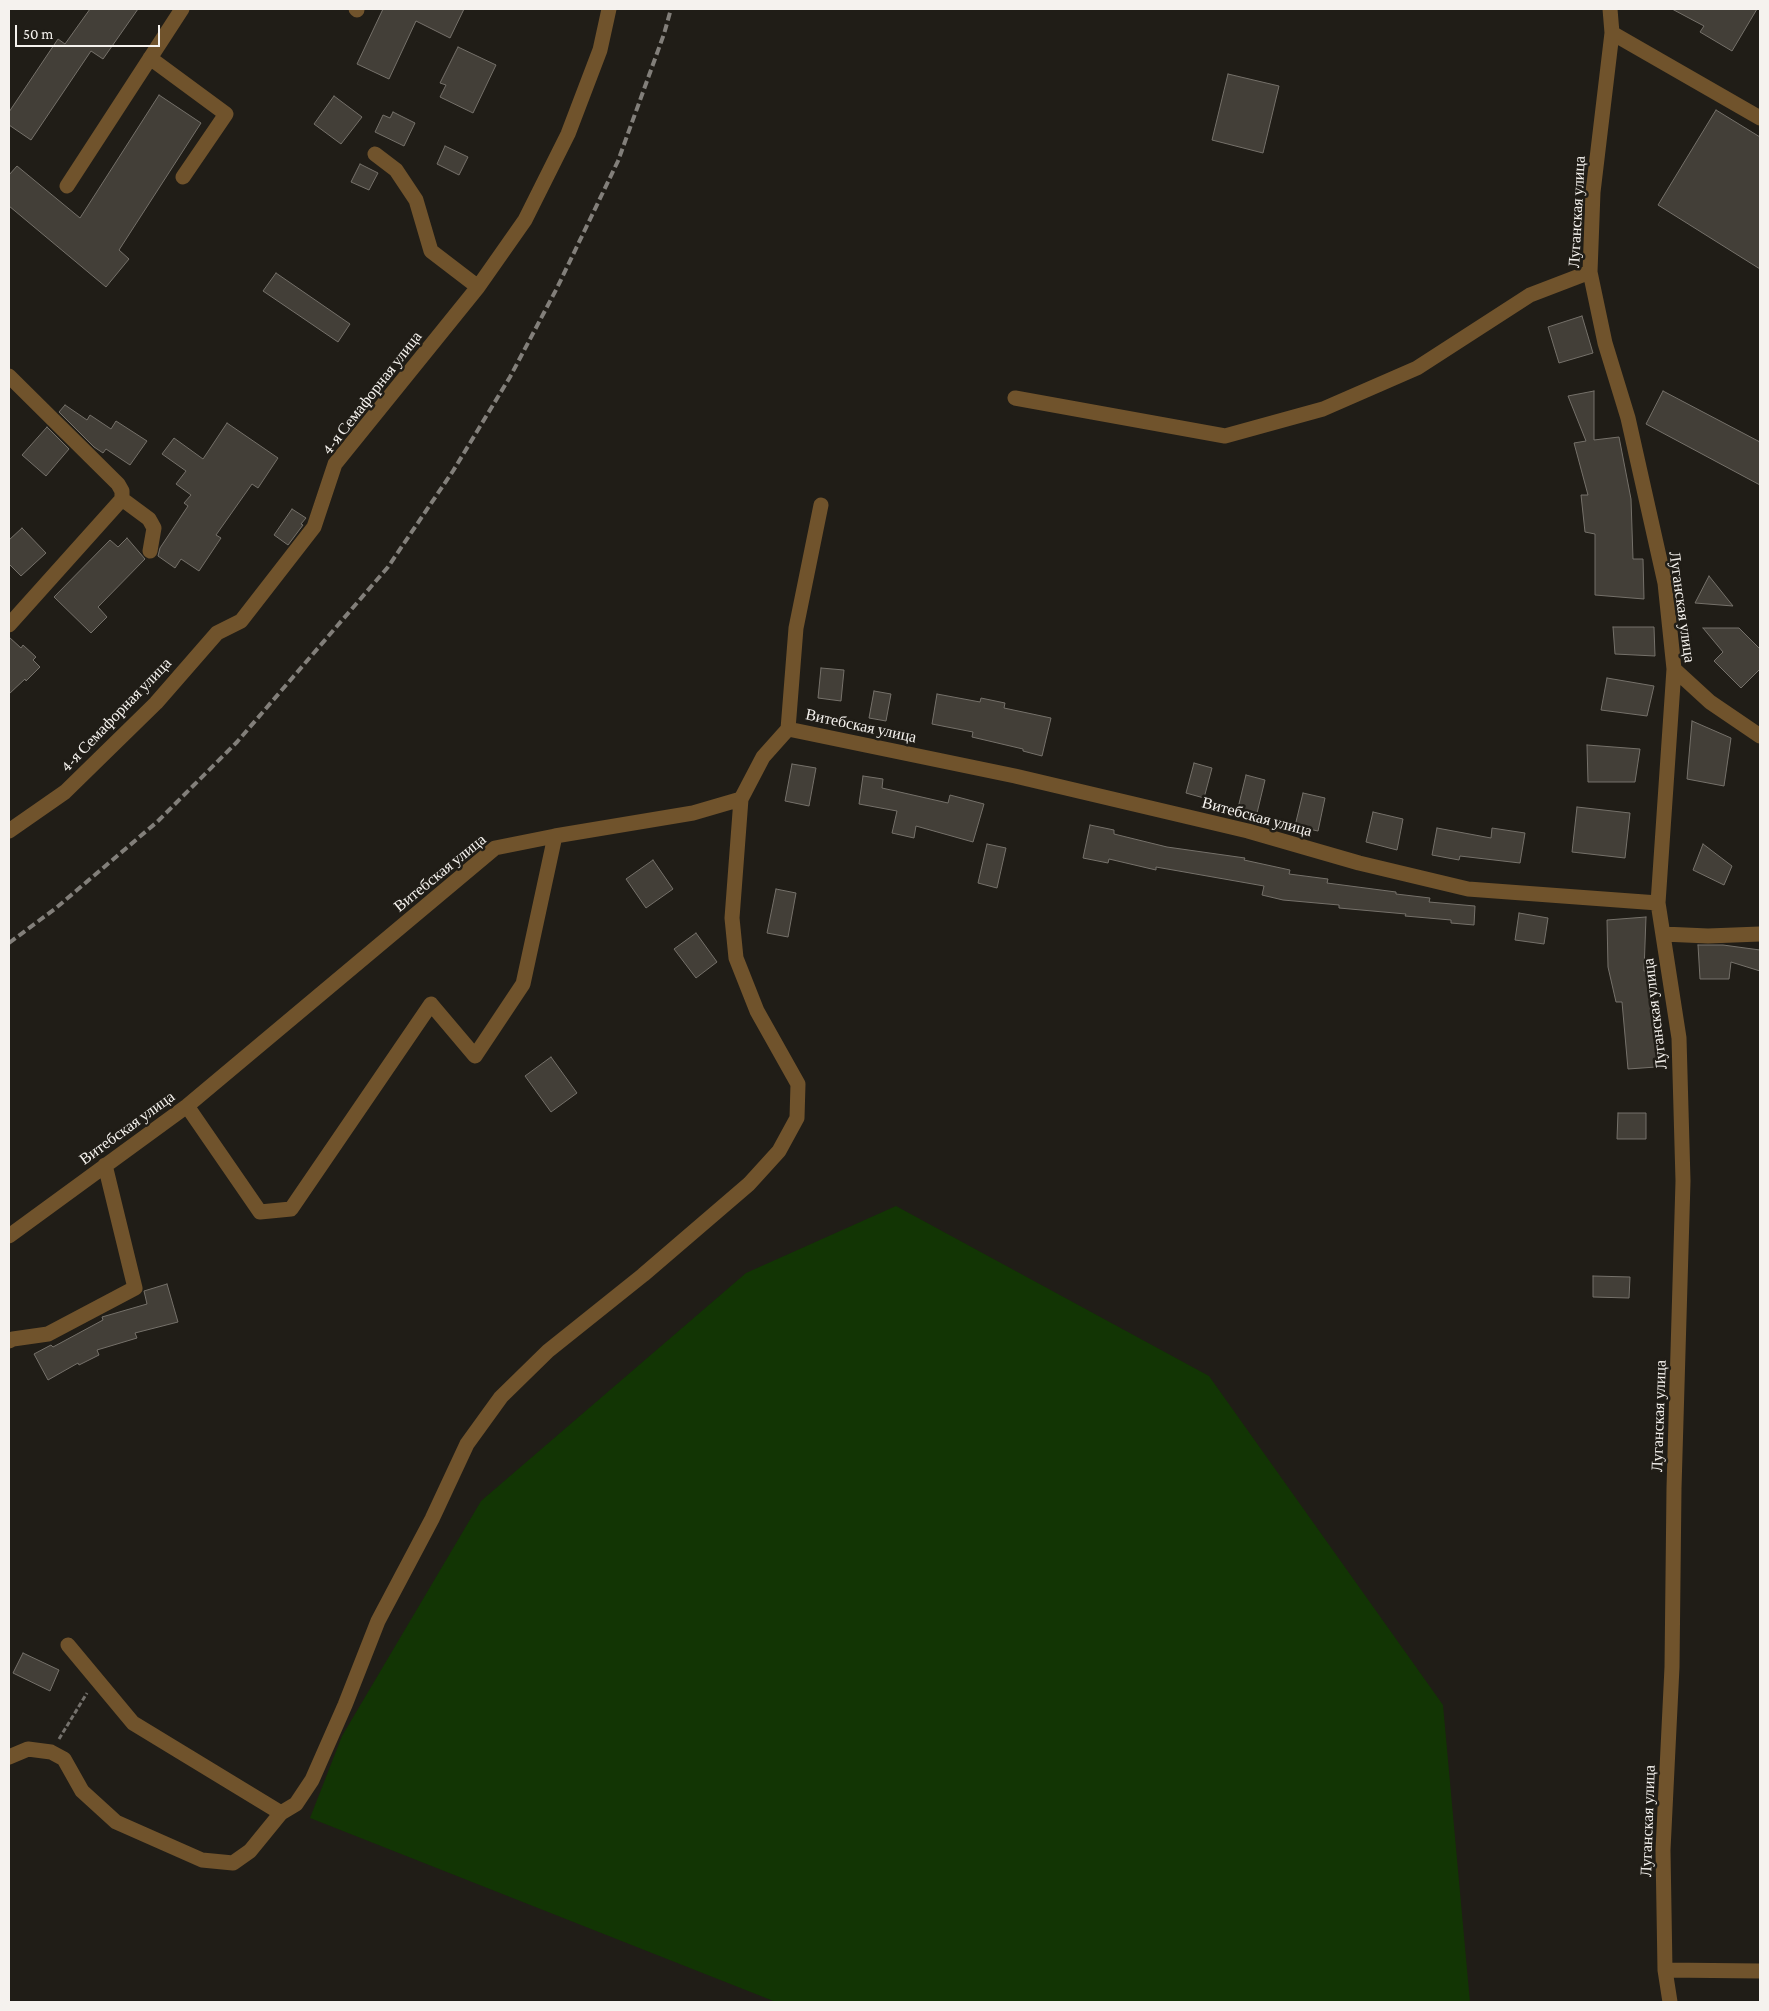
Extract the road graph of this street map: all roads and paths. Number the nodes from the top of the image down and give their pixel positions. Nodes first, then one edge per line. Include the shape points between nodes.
1 (182, 9) edge
2 (609, 9) edge
3 (1610, 9) edge
4 (1612, 33) junction
5 (150, 58) junction
6 (1760, 118) edge
7 (375, 154) dead end
8 (183, 177) dead end
9 (68, 186) dead end
10 (1590, 272) junction
11 (478, 287) junction
12 (9, 376) edge
13 (1015, 398) dead end
14 (122, 499) junction
15 (821, 505) dead end
16 (150, 551) dead end
17 (9, 625) edge
18 (1674, 669) junction
19 (788, 729) junction
20 (1760, 736) edge
21 (741, 799) junction
22 (9, 831) edge
23 (555, 836) junction
24 (1658, 904) junction
25 (1663, 934) junction
26 (1760, 934) edge
27 (188, 1106) junction
28 (105, 1165) junction
29 (9, 1236) edge
30 (9, 1341) edge
31 (68, 1645) dead end
32 (96, 1679) junction
33 (51, 1752) junction
34 (9, 1758) edge
35 (281, 1813) junction
36 (1665, 1970) junction
37 (1760, 1971) edge
38 (1670, 2002) edge

1 - 5 street
2 - 11 street, 4-я Семафорная улица via 600,50 568,134 525,220
3 - 4 street, Луганская улица
4 - 6 street
4 - 10 street, Луганская улица via 1593,192
5 - 8 street via 226,114
5 - 9 street
7 - 11 street via 396,170 416,200 431,251
10 - 13 street via 1530,295 1417,368 1323,409 1225,436
10 - 18 street, Луганская улица via 1605,343 1628,418 1665,584
11 - 22 street, 4-я Семафорная улица via 336,464 314,527 240,621 216,633 156,703 65,792
12 - 14 street via 118,484
14 - 16 street via 149,519 154,528
14 - 17 street
15 - 19 street via 796,628
18 - 20 street via 1710,702
18 - 24 street, Луганская улица
19 - 21 street, Витебская улица via 763,757
19 - 24 street, Витебская улица via 1015,776 1248,830 1359,864 1468,889
21 - 23 street, Витебская улица via 692,813
21 - 35 street via 732,918 736,958 757,1011 798,1084 797,1118 779,1151 749,1184 643,1275 548,1350 501,1397 466,1444 432,1519 378,1621 312,1780 296,1804
23 - 27 street, Витебская улица via 494,848
23 - 27 street via 523,984 475,1056 431,1004 291,1209 260,1212
24 - 25 street, Луганская улица
25 - 26 street
25 - 36 street, Луганская улица via 1680,1038 1683,1181 1672,1667 1663,1850
27 - 28 street, Витебская улица
28 - 29 street, Витебская улица
28 - 30 street via 135,1288 48,1334
31 - 32 street
32 - 33 path
32 - 35 street via 133,1723
33 - 34 street via 28,1748
33 - 35 street via 64,1759 82,1791 116,1822 202,1860 233,1863 250,1851
36 - 37 street
36 - 38 street, Луганская улица

